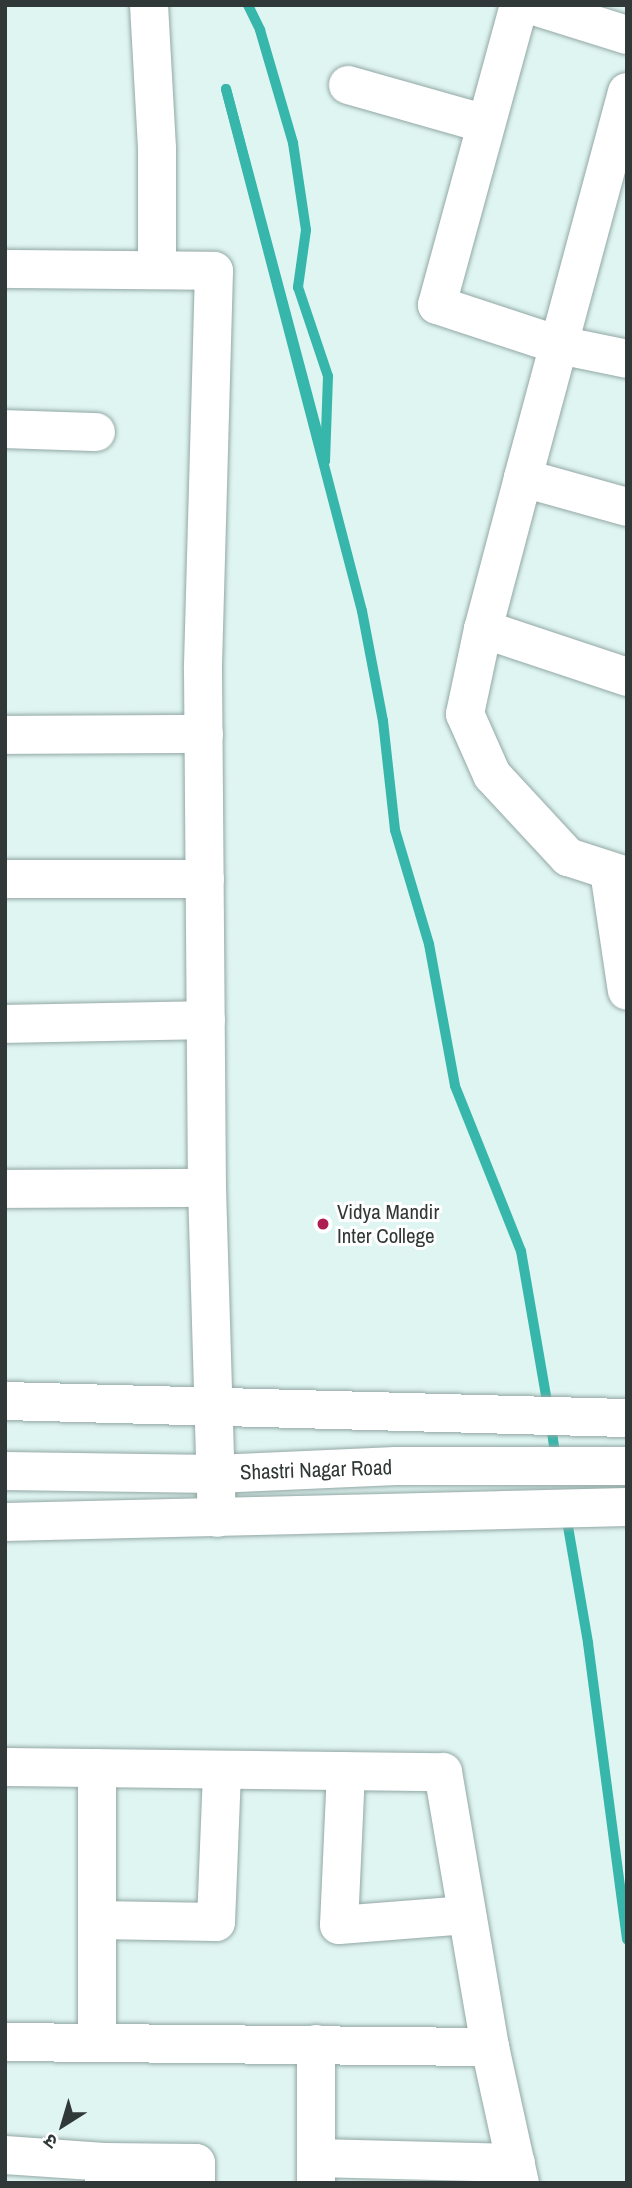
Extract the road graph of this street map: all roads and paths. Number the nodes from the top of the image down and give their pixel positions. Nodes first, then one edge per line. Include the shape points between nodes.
1 (149, 5) edge
2 (519, 5) edge
3 (531, 5) edge
4 (627, 35) edge
5 (348, 85) dead end
6 (627, 92) edge
7 (486, 124) junction
8 (5, 269) edge
9 (157, 270) junction
10 (559, 345) junction
11 (627, 359) edge
12 (5, 429) edge
13 (96, 432) dead end
14 (523, 478) junction
15 (627, 507) edge
16 (483, 629) junction
17 (627, 677) edge
18 (204, 734) junction
19 (5, 735) edge
20 (618, 873) edge
21 (5, 879) edge
22 (205, 879) junction
23 (627, 991) edge
24 (206, 1020) junction
25 (5, 1024) edge
26 (207, 1188) junction
27 (5, 1189) edge
28 (5, 1402) edge
29 (215, 1406) junction
30 (627, 1418) edge
31 (627, 1466) edge
32 (5, 1471) edge
33 (215, 1474) junction
34 (627, 1507) edge
35 (217, 1518) junction
36 (5, 1522) edge
37 (5, 1767) edge
38 (97, 1768) junction
39 (222, 1769) junction
40 (346, 1771) junction
41 (467, 1915) junction
42 (97, 1920) junction
43 (5, 2042) edge
44 (97, 2043) junction
45 (316, 2044) junction
46 (490, 2047) junction
47 (5, 2155) edge
48 (316, 2170) edge
49 (104, 2172) edge
50 (435, 2172) edge
51 (518, 2173) edge
52 (196, 2183) edge

1 - 9 main road via 157,148
2 - 7 main road
3 - 4 main road
5 - 7 main road
6 - 10 main road
7 - 10 main road via 437,305
8 - 9 main road
9 - 18 main road via 214,271
10 - 11 main road
10 - 14 main road
12 - 13 main road
14 - 15 main road
14 - 16 main road
16 - 17 main road
16 - 20 main road via 465,713 492,775 568,857
18 - 19 main road
18 - 22 main road
20 - 23 main road
21 - 22 main road
22 - 24 main road
24 - 25 main road
24 - 26 main road
26 - 27 main road
26 - 29 main road
28 - 29 main road
29 - 30 main road
29 - 33 main road
31 - 33 main road, Shastri Nagar Road via 396,1466
32 - 33 main road, Shastri Nagar Road
33 - 35 main road
34 - 35 main road
35 - 36 main road
37 - 38 main road
38 - 39 main road
38 - 42 main road
39 - 40 main road
39 - 42 main road via 216,1922
40 - 41 main road via 443,1772
40 - 41 main road via 339,1925
41 - 46 main road
42 - 44 main road
43 - 44 main road
44 - 45 main road
45 - 46 main road
45 - 48 main road
46 - 51 main road
47 - 49 main road
48 - 50 main road
49 - 52 main road via 196,2163
50 - 51 main road

